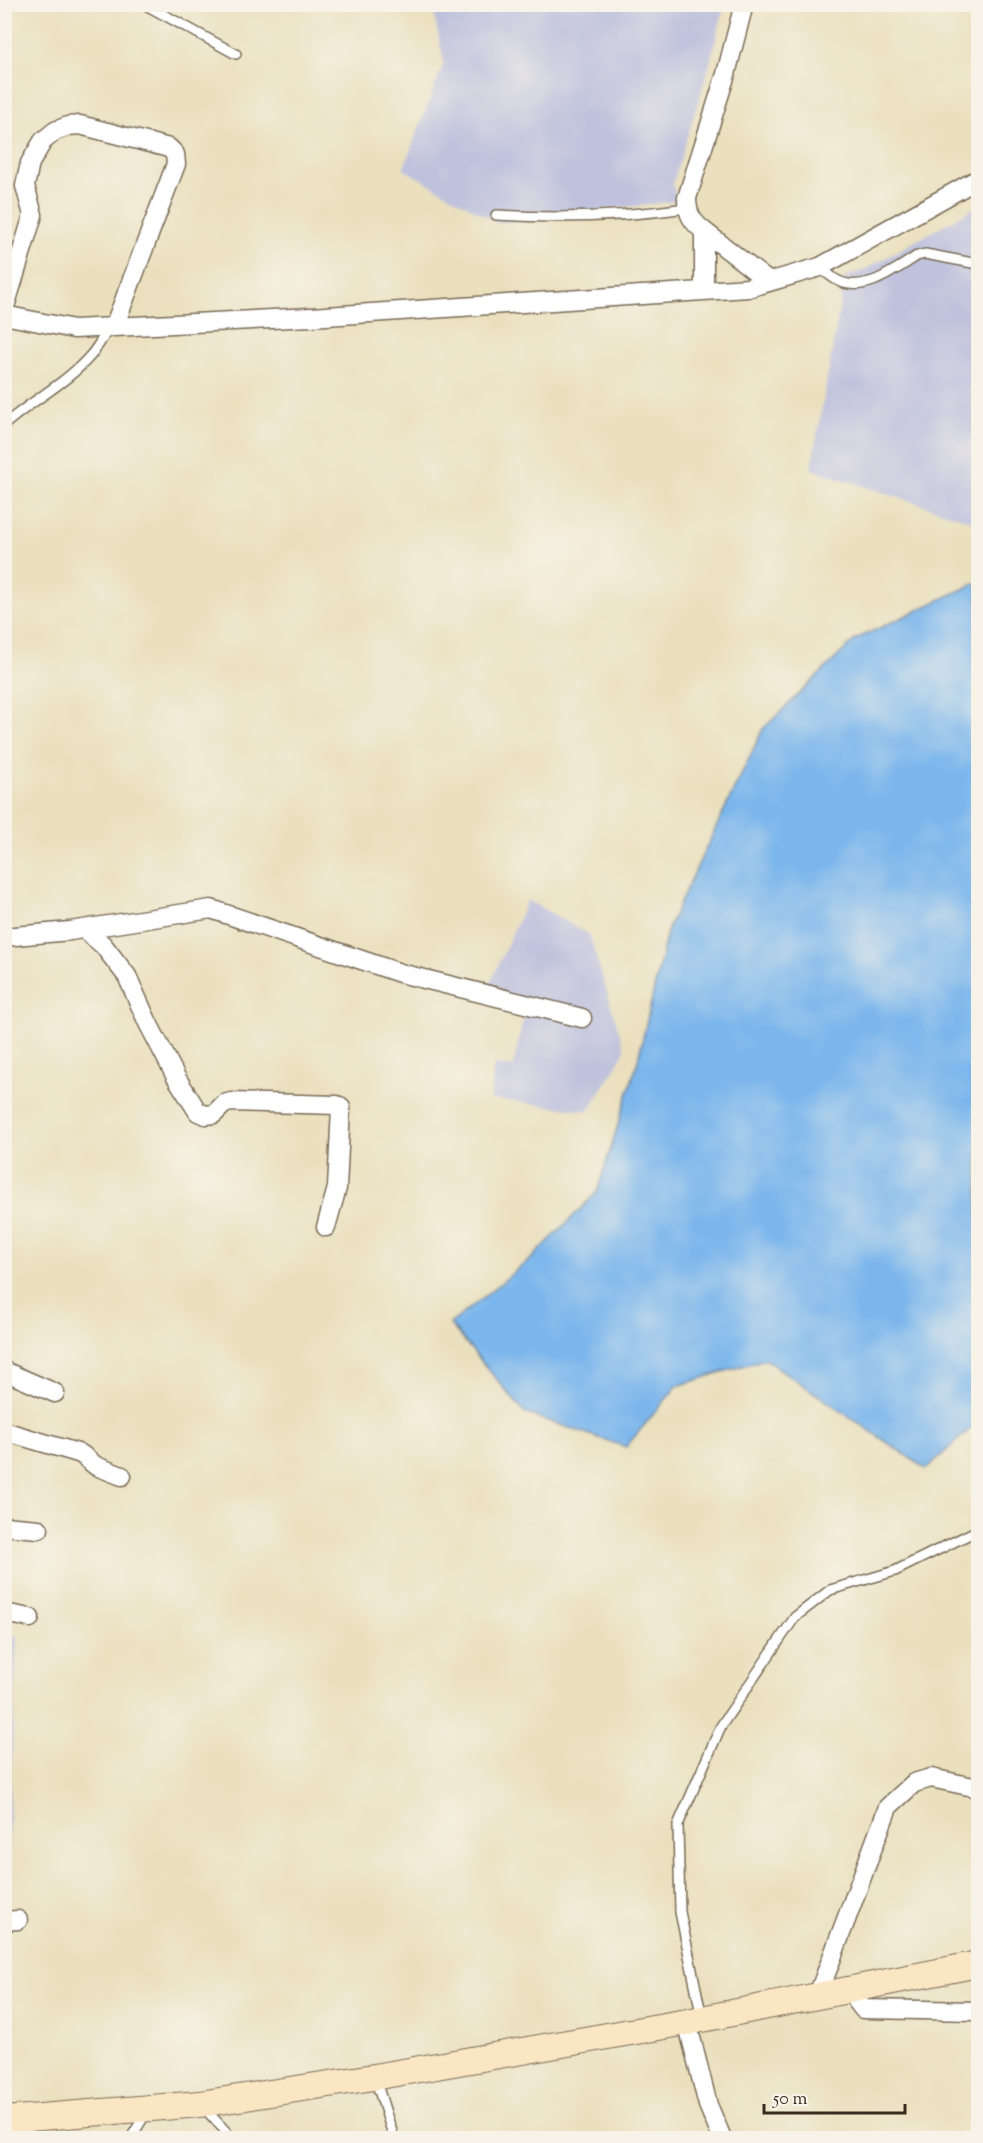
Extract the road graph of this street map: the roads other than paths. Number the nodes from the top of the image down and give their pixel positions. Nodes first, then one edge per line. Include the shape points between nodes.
1 (144, 4) edge
2 (744, 4) edge
3 (236, 54) dead end
4 (978, 179) edge
5 (687, 208) junction
6 (496, 215) dead end
7 (704, 231) junction
8 (978, 264) edge
9 (820, 267) junction
10 (770, 282) junction
11 (704, 290) junction
12 (4, 312) edge
13 (112, 328) junction
14 (4, 424) edge
15 (84, 929) junction
16 (4, 938) edge
17 (582, 1018) dead end
18 (326, 1227) dead end
19 (4, 1371) edge
20 (55, 1393) dead end
21 (4, 1431) edge
22 (122, 1476) dead end
23 (4, 1526) edge
24 (39, 1529) dead end
25 (978, 1530) edge
26 (4, 1613) edge
27 (30, 1617) dead end
28 (978, 1788) edge
29 (978, 1964) edge
30 (848, 1989) junction
31 (818, 1995) junction
32 (978, 2011) edge
33 (694, 2020) junction
34 (374, 2077) junction
35 (200, 2104) junction
36 (149, 2108) junction
37 (4, 2120) edge
38 (131, 2139) edge
39 (232, 2139) edge
40 (394, 2139) edge
41 (722, 2139) edge

1 - 3 lane
2 - 5 street
4 - 9 street
5 - 6 lane via 593,218
5 - 7 street
7 - 10 street
7 - 11 street
8 - 9 lane via 925,254 872,282 852,283 836,280
9 - 10 street
10 - 11 street via 748,288
11 - 13 street
12 - 13 street via 74,329
12 - 13 street via 33,215 25,186 30,163 43,141 68,126 80,125 169,148 175,154 176,164
13 - 14 lane via 92,355
15 - 16 street
15 - 17 street via 211,909 400,973
15 - 18 street via 104,945 127,976 176,1077 198,1112 214,1114 231,1102 341,1108 336,1188
19 - 20 street
21 - 22 street via 81,1454 96,1466
23 - 24 street
25 - 33 lane via 895,1571 830,1590 795,1617 721,1726 678,1824 680,1912
26 - 27 street
28 - 31 street via 931,1778 914,1783 888,1807
29 - 30 street
30 - 31 street
30 - 32 street via 863,2009
31 - 33 street
33 - 34 street
33 - 41 street via 708,2105
34 - 35 street
34 - 40 lane
35 - 36 street
35 - 39 lane
36 - 37 street
36 - 38 lane

